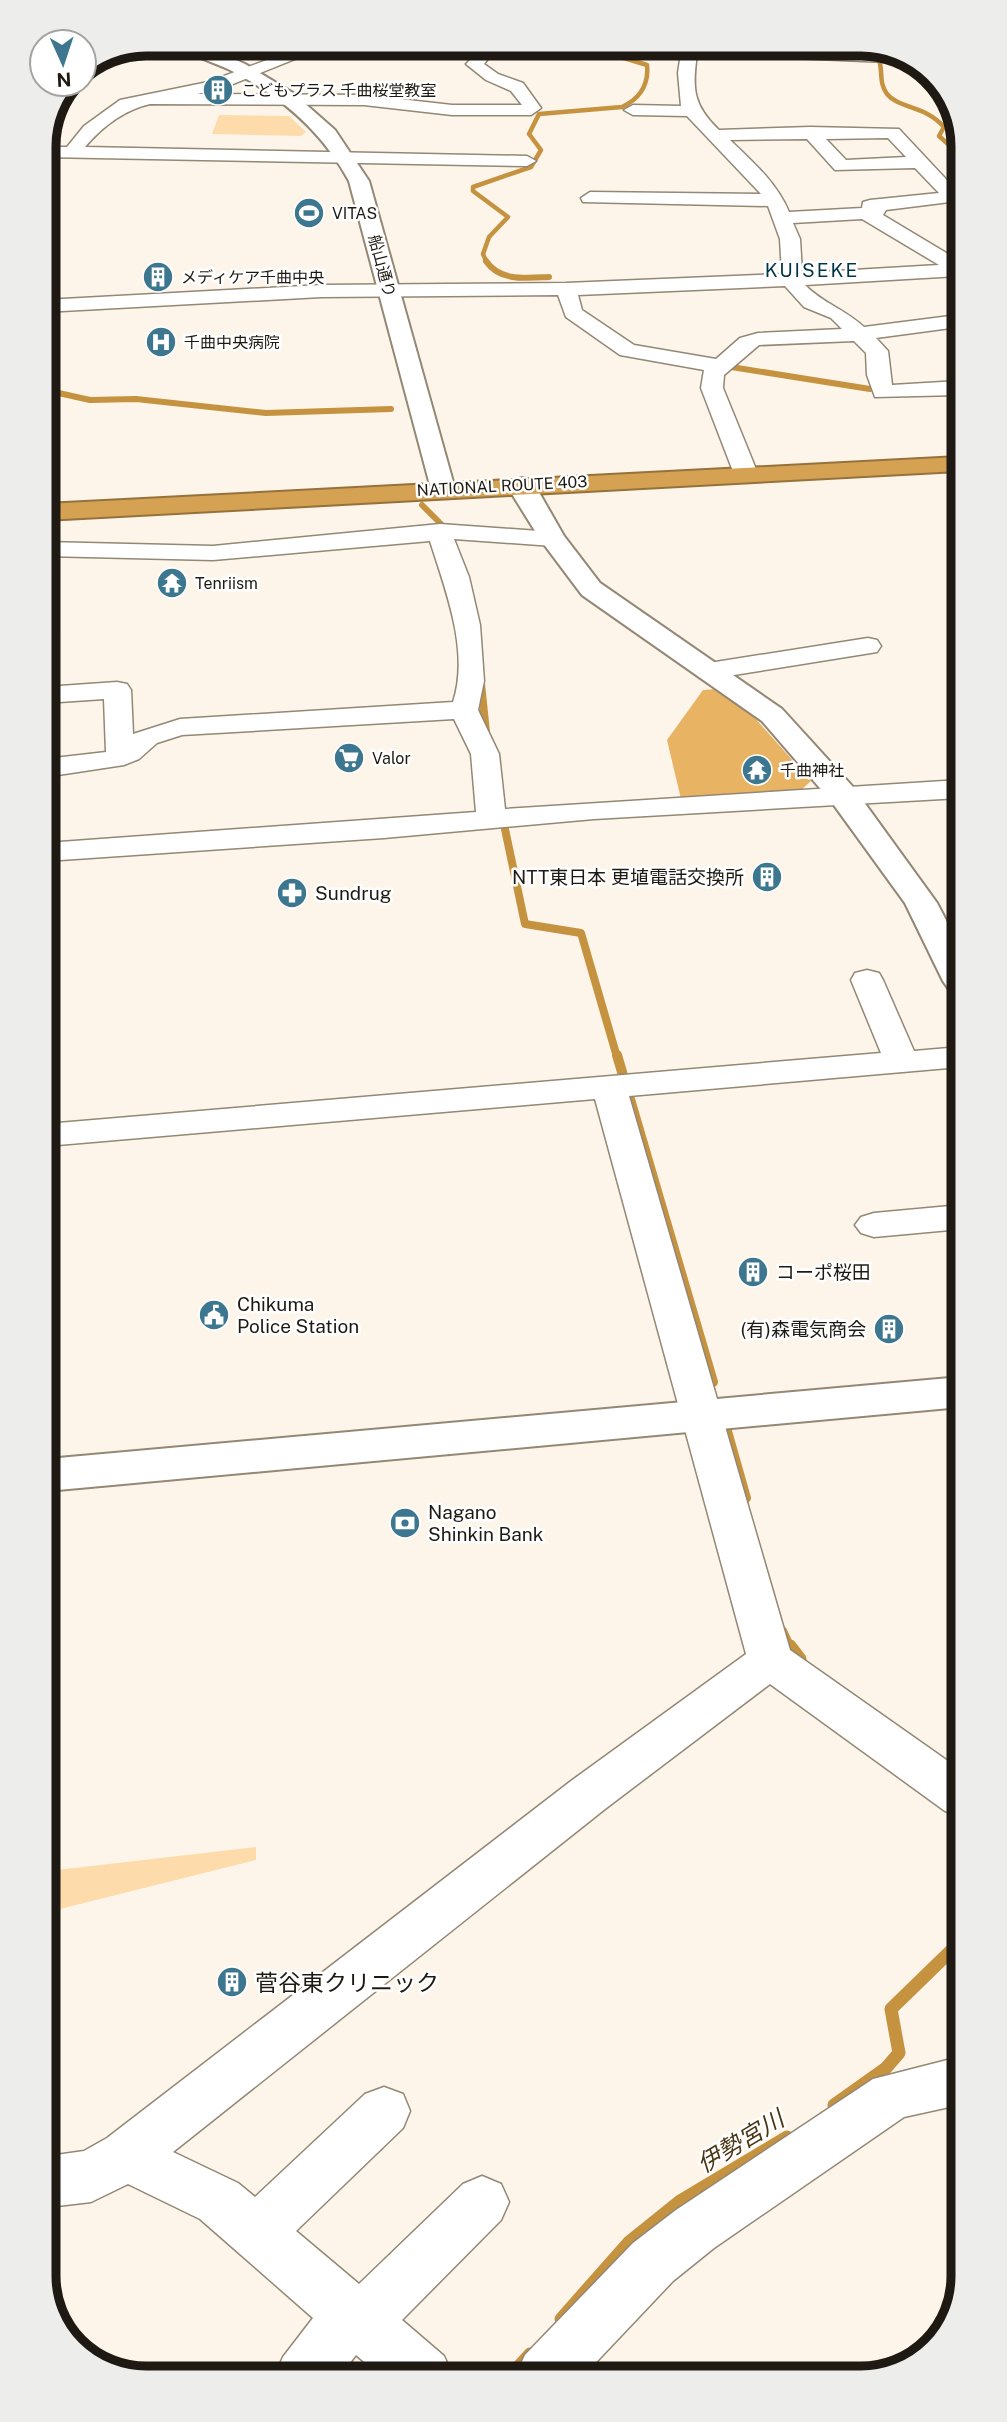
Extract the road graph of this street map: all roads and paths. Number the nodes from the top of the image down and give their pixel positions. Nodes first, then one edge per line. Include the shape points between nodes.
1 (213, 56) edge
2 (294, 56) edge
3 (484, 56) edge
4 (687, 56) edge
5 (251, 73) junction
6 (148, 99) junction
7 (294, 100) junction
8 (633, 110) dead end
9 (691, 111) junction
10 (810, 132) junction
11 (206, 135) dead end
12 (716, 135) junction
13 (56, 152) edge
14 (72, 152) junction
15 (193, 155) junction
16 (349, 160) junction
17 (527, 162) dead end
18 (919, 162) junction
19 (951, 195) edge
20 (951, 197) edge
21 (590, 198) dead end
22 (775, 200) junction
23 (866, 213) junction
24 (784, 218) junction
25 (951, 265) edge
26 (951, 270) edge
27 (795, 281) junction
28 (566, 289) junction
29 (389, 290) junction
30 (56, 305) edge
31 (951, 322) edge
32 (860, 334) junction
33 (720, 366) junction
34 (951, 388) edge
35 (951, 464) edge
36 (747, 474) junction
37 (523, 485) junction
38 (443, 489) junction
39 (56, 511) edge
40 (440, 531) junction
41 (553, 539) junction
42 (56, 550) edge
43 (868, 646) dead end
44 (709, 671) junction
45 (56, 694) edge
46 (464, 710) junction
47 (120, 756) junction
48 (56, 766) edge
49 (951, 789) edge
50 (842, 794) junction
51 (503, 818) junction
52 (56, 851) edge
53 (951, 963) edge
54 (867, 980) dead end
55 (951, 1058) edge
56 (902, 1062) junction
57 (621, 1087) junction
58 (56, 1134) edge
59 (951, 1218) edge
60 (874, 1224) dead end
61 (951, 1393) edge
62 (702, 1413) junction
63 (56, 1474) edge
64 (770, 1660) junction
65 (951, 1789) edge
66 (951, 2083) edge
67 (384, 2111) dead end
68 (126, 2156) junction
69 (56, 2179) edge
70 (482, 2202) dead end
71 (257, 2232) junction
72 (355, 2319) junction
73 (313, 2366) edge
74 (412, 2366) edge
75 (554, 2366) edge

1 - 5 street, 船山通り
2 - 5 street
3 - 7 street via 474,64 517,87 531,110 494,112 364,100
4 - 9 street
5 - 6 street
5 - 7 street, 船山通り
6 - 7 street
6 - 14 street via 127,104 89,130
7 - 16 street, 船山通り
8 - 9 street
9 - 12 street
10 - 12 street
10 - 18 street via 893,133
10 - 18 street via 841,166
11 - 15 street
12 - 22 street
13 - 14 street
14 - 15 street
15 - 16 street
16 - 17 street
16 - 29 street, 船山通り
18 - 19 street
20 - 23 street via 870,206 877,211
21 - 22 street
22 - 24 street
23 - 24 street
23 - 25 street
24 - 27 street
26 - 27 street
27 - 28 street
27 - 32 street via 811,303 838,314
28 - 29 street
28 - 33 street via 573,313 628,350
29 - 30 street
29 - 38 street, 船山通り
31 - 32 street
32 - 33 street via 758,339 747,342
32 - 34 street via 877,351 883,392
33 - 36 street via 713,373 712,388
35 - 36 highway, NATIONAL ROUTE 403
36 - 37 highway, NATIONAL ROUTE 403
37 - 38 highway, NATIONAL ROUTE 403
37 - 41 street
38 - 39 highway, NATIONAL ROUTE 403
40 - 41 street
40 - 42 street via 213,553
40 - 46 street via 456,576 469,646
41 - 44 street via 599,596
43 - 44 street
44 - 50 street via 772,715
45 - 47 street via 117,690
46 - 47 street via 180,727 147,737
46 - 51 street via 485,754 486,788
47 - 48 street
49 - 50 street
50 - 51 street
50 - 53 street via 921,903
51 - 52 street
54 - 56 street
55 - 56 street
56 - 57 street
57 - 58 street
57 - 62 street
59 - 60 street
61 - 62 street
62 - 63 street
62 - 64 street
64 - 65 street
64 - 68 street via 588,1795
66 - 75 street via 892,2096 695,2230 653,2262
67 - 71 street
68 - 69 street via 91,2176
68 - 71 street via 219,2201
70 - 72 street
71 - 72 street
72 - 73 street
72 - 74 street

